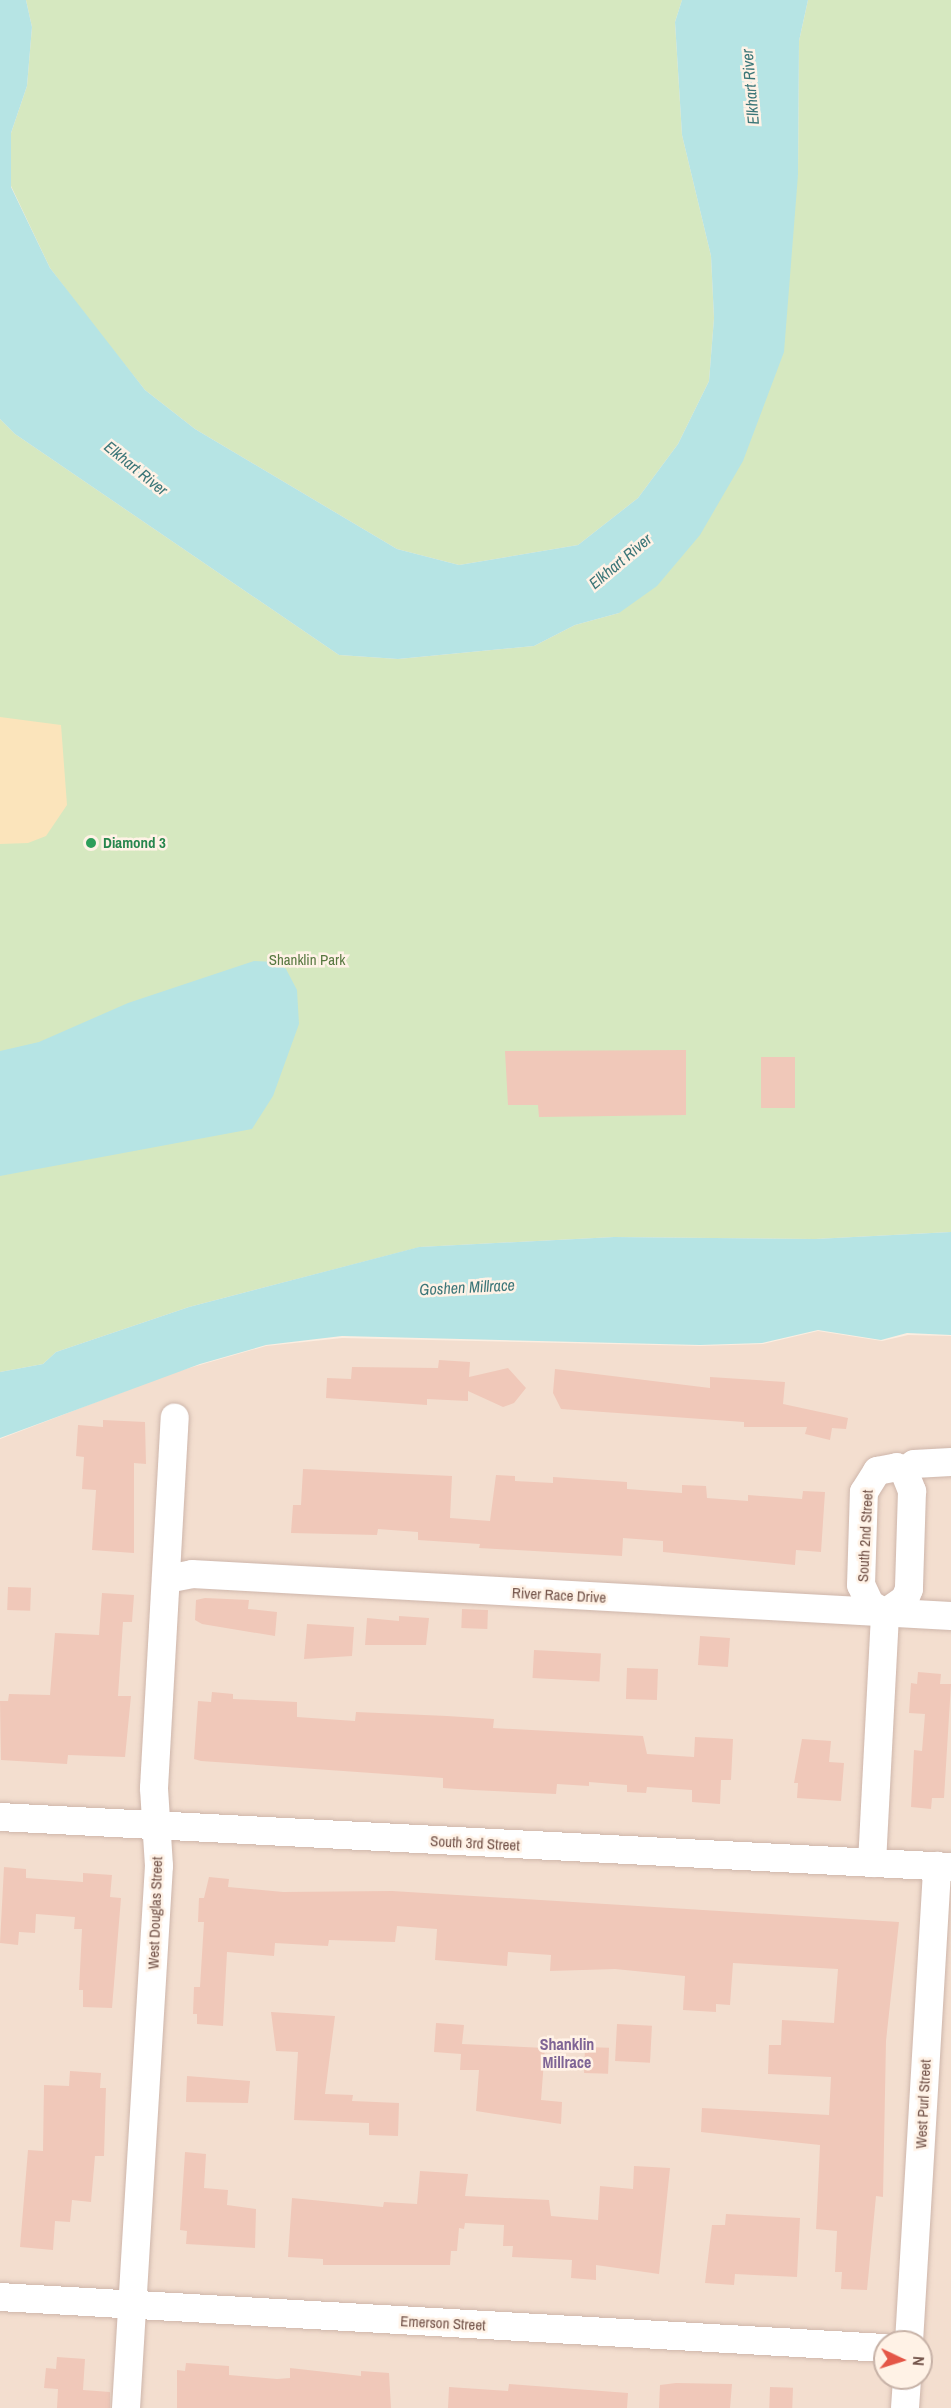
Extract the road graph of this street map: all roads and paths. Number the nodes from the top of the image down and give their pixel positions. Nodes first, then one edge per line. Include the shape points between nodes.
1 (175, 1418) dead end
2 (951, 1462) edge
3 (904, 1471) junction
4 (167, 1579) junction
5 (885, 1613) junction
6 (951, 1616) edge
7 (0, 1817) edge
8 (157, 1825) junction
9 (872, 1863) junction
10 (944, 1867) edge
11 (0, 2298) edge
12 (133, 2305) junction
13 (910, 2330) edge
14 (873, 2347) edge
15 (906, 2390) edge
16 (126, 2408) edge
17 (905, 2408) edge

1 - 4 street, West Douglas Street
2 - 3 street, South 2nd Street via 914,1464
3 - 5 street via 912,1491 909,1589 905,1599
3 - 5 street, South 2nd Street via 897,1467 877,1471 864,1492 861,1586 870,1604
4 - 5 street, River Race Drive via 192,1574
4 - 8 street, West Douglas Street via 154,1788
5 - 6 street, River Race Drive
5 - 9 street
7 - 8 street, South 3rd Street
8 - 9 street, South 3rd Street
8 - 12 street, West Douglas Street via 159,1866
9 - 10 street, South 3rd Street
10 - 13 street, West Purl Street
11 - 12 street, Emerson Street
12 - 14 street, Emerson Street
12 - 16 street, West Douglas Street
15 - 17 street

